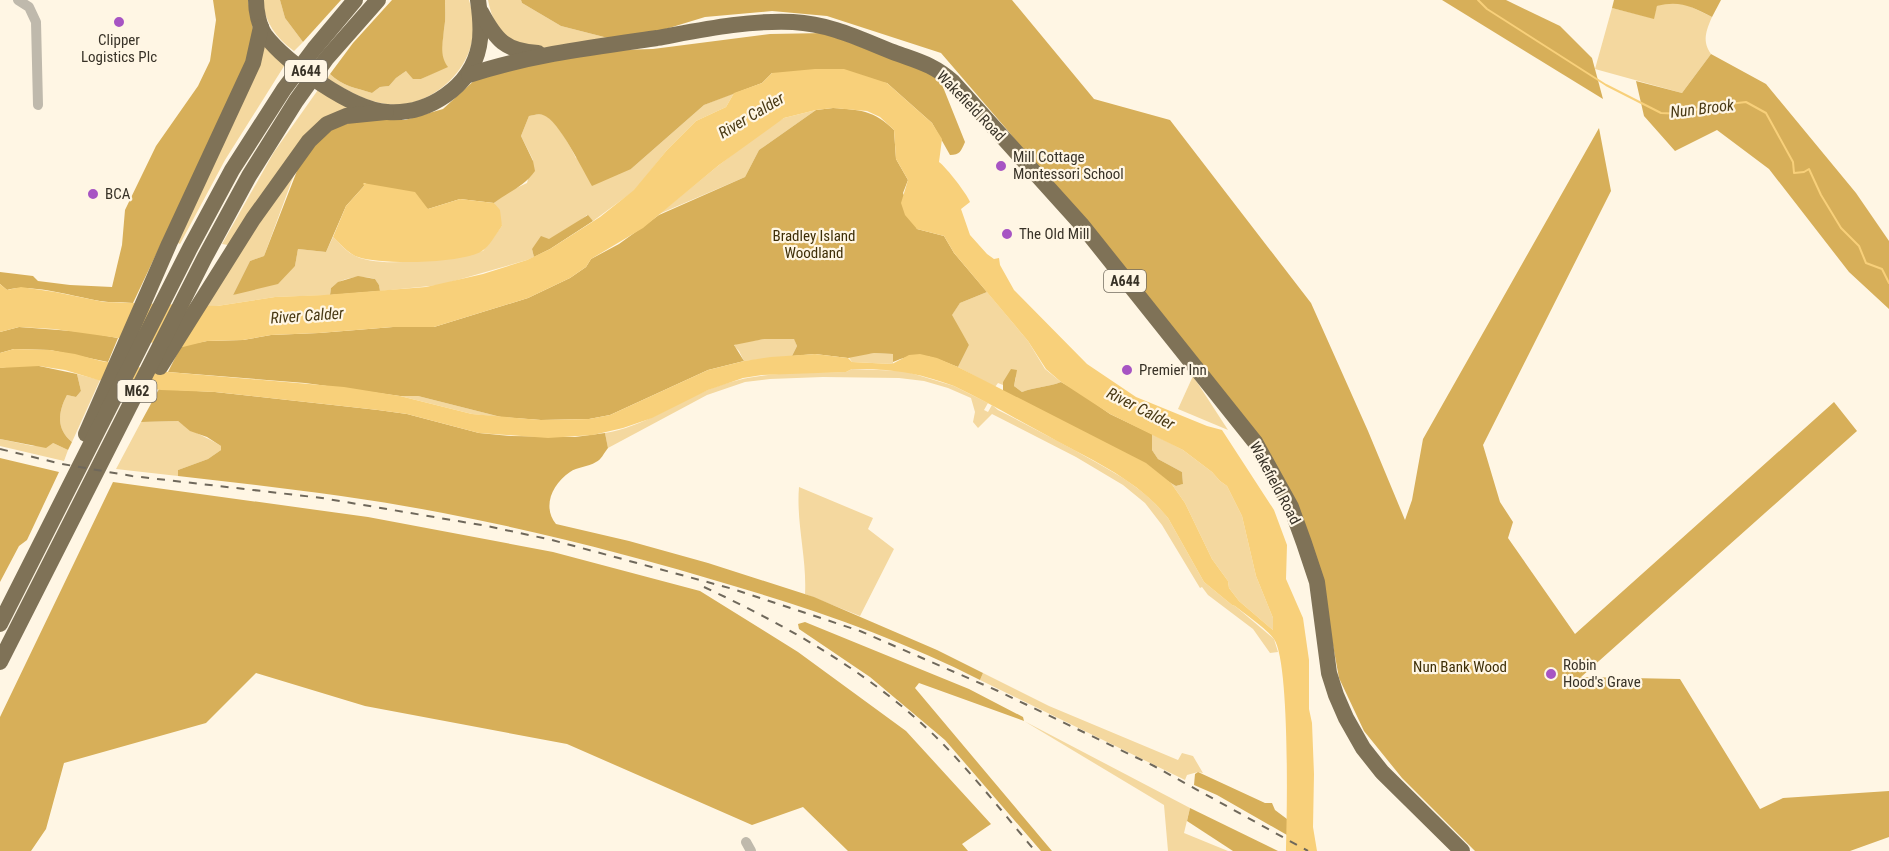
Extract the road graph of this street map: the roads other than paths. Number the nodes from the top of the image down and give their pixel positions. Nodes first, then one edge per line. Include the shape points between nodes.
1 (18, 0) edge
2 (256, 0) edge
3 (355, 0) edge
4 (378, 0) edge
5 (479, 5) edge
6 (261, 27) junction
7 (320, 54) junction
8 (554, 54) junction
9 (468, 75) junction
10 (290, 95) junction
11 (38, 105) dead end
12 (386, 112) junction
13 (111, 443) junction
14 (62, 517) junction
15 (0, 624) edge
16 (0, 662) edge
17 (1462, 851) edge

1 - 11 street via 29,7 36,22
2 - 6 highway, A644
3 - 7 highway, M62
4 - 7 highway, M62
5 - 8 highway, Wakefield Road / A644 via 492,34 504,45 518,51
5 - 9 highway, A644 via 479,45
6 - 12 highway, A644 via 288,58 333,92
6 - 14 highway via 253,63 92,419
7 - 10 highway, M62
8 - 9 highway, Wakefield Road / A644
8 - 17 highway, Wakefield Road / A644 via 743,24 793,22 837,28 938,69 953,82 1082,224 1255,442 1291,507 1317,582 1329,673 1346,718 1382,772
9 - 12 highway, A644 via 438,102
10 - 13 highway, M62
10 - 14 highway, M62 via 232,170 190,248
12 - 13 highway via 346,116 327,124 309,141 223,265
13 - 14 highway, M62
14 - 15 highway, M62
14 - 16 highway, M62

